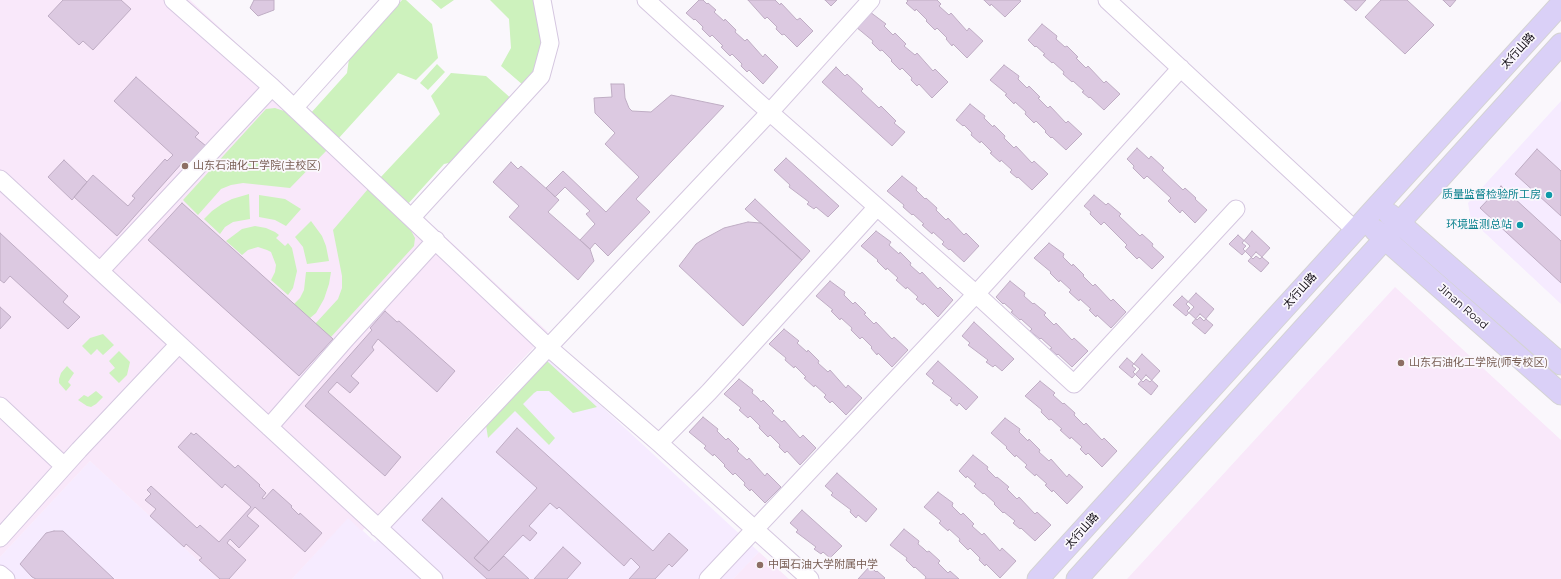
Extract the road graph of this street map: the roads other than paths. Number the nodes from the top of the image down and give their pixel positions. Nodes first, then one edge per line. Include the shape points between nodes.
1 (173, 0) edge
2 (391, 0) edge
3 (542, 0) edge
4 (646, 0) edge
5 (871, 0) edge
6 (1107, 0) edge
7 (1561, 4) edge
8 (1561, 44) edge
9 (1181, 68) junction
10 (272, 87) junction
11 (294, 108) junction
12 (770, 112) junction
13 (0, 179) edge
14 (1378, 205) junction
15 (877, 207) junction
16 (1236, 209) dead end
17 (411, 218) junction
18 (1399, 223) junction
19 (1360, 225) junction
20 (1385, 238) junction
21 (436, 240) junction
22 (100, 271) junction
23 (976, 294) junction
24 (179, 344) junction
25 (548, 347) junction
26 (1561, 364) edge
27 (1561, 394) edge
28 (0, 406) edge
29 (269, 427) junction
30 (659, 443) junction
31 (64, 466) junction
32 (378, 528) junction
33 (756, 529) junction
34 (0, 538) edge
35 (0, 574) edge
36 (6, 579) edge
37 (434, 579) edge
38 (708, 579) edge
39 (810, 579) edge
40 (1038, 579) edge
41 (1077, 579) edge

1 - 10 lane
2 - 11 lane
3 - 17 lane via 550,43 541,76
4 - 12 lane
5 - 12 lane
6 - 9 lane
7 - 14 main road, 太行山路
8 - 18 main road
9 - 19 lane
9 - 23 lane
10 - 11 lane
10 - 22 lane
11 - 17 lane
12 - 15 lane
12 - 25 lane
13 - 22 lane
14 - 18 main road, Jinan Road
14 - 19 main road, 太行山路
15 - 23 lane
15 - 30 lane via 709,392
16 - 23 lane via 1074,384
17 - 21 lane
18 - 20 main road
18 - 26 main road, Jinan Road
19 - 20 main road, Jinan Road
19 - 40 main road, 太行山路
20 - 27 main road, Jinan Road
20 - 41 main road
21 - 25 lane
21 - 29 lane
22 - 24 lane
23 - 33 lane
24 - 29 lane
24 - 31 lane
25 - 30 lane
25 - 32 lane
28 - 31 lane
29 - 32 lane
30 - 33 lane
31 - 34 lane
32 - 37 lane
33 - 38 lane
33 - 39 lane
35 - 36 lane

